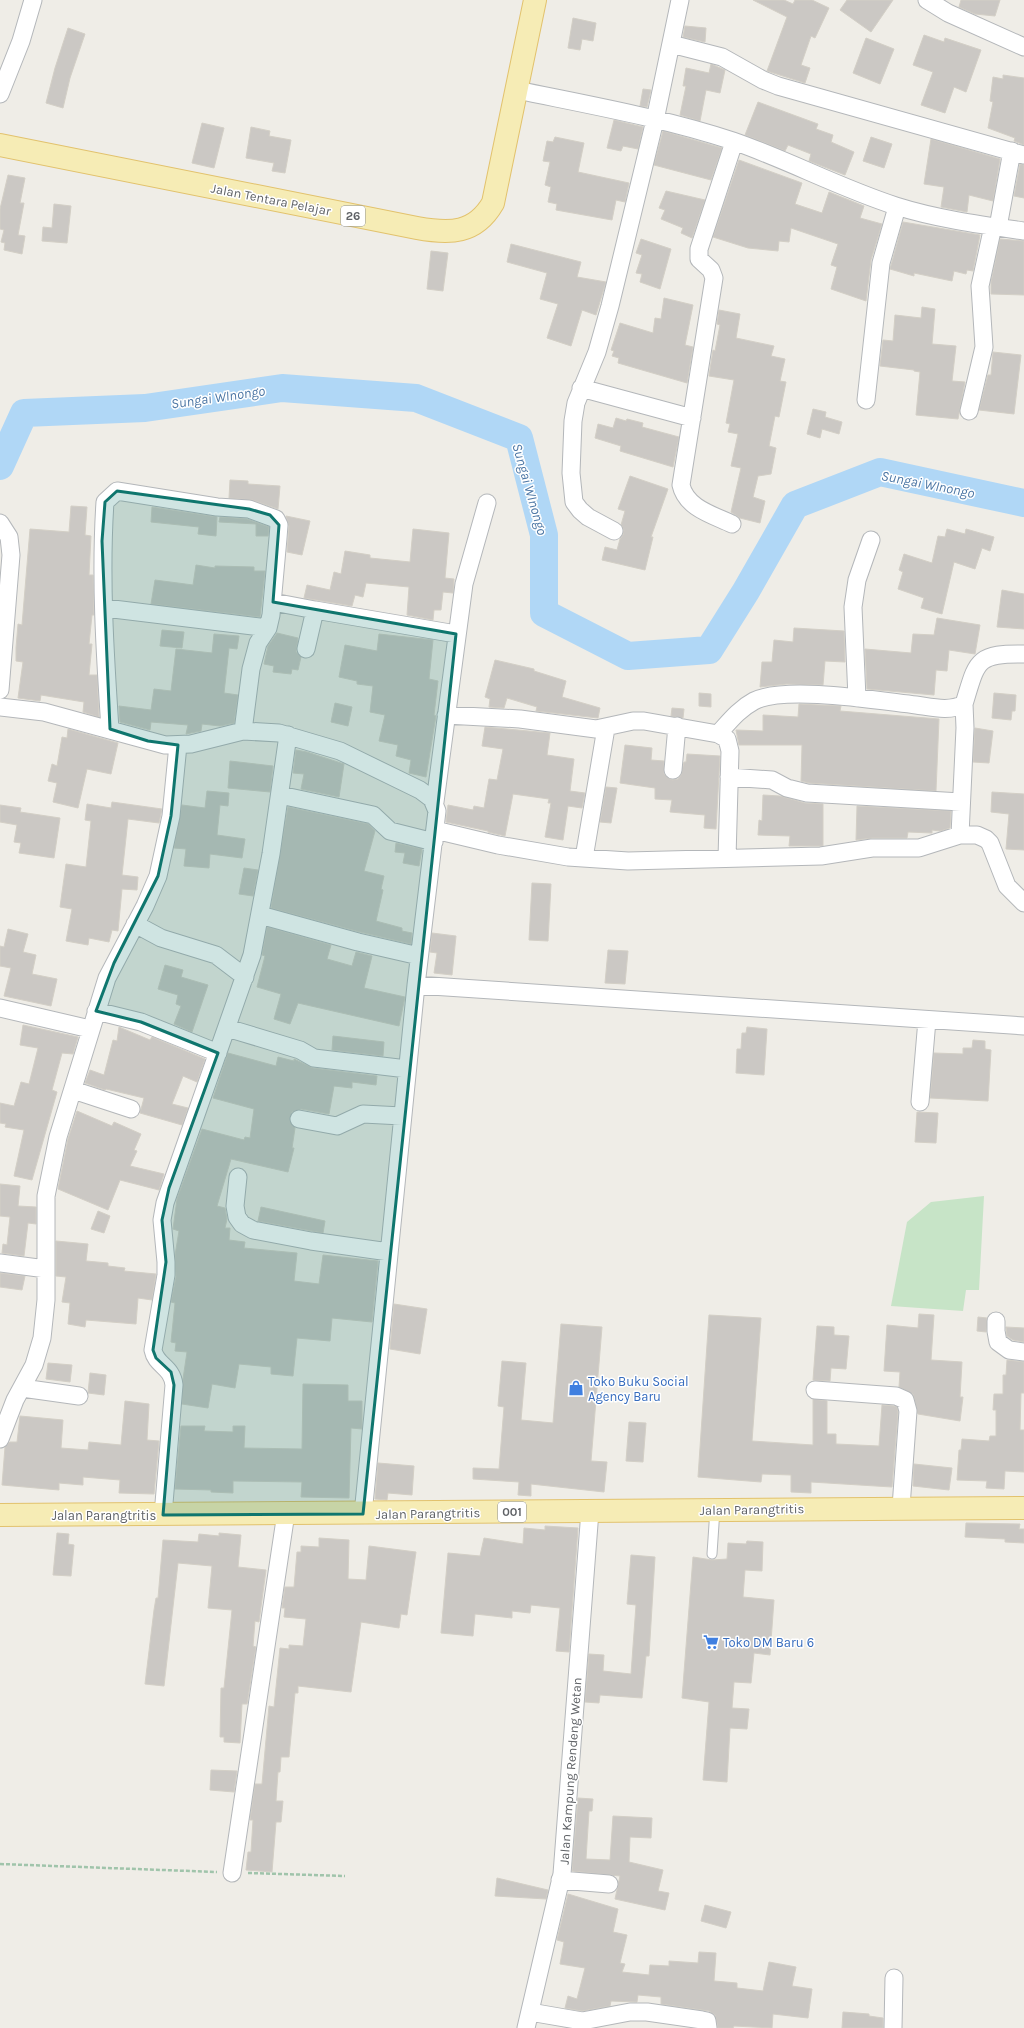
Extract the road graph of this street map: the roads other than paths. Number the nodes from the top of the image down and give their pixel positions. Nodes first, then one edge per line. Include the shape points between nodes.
1 (33, 0) edge
2 (535, 0) edge
3 (680, 0) edge
4 (927, 0) edge
5 (671, 44) junction
6 (1024, 47) edge
7 (517, 90) junction
8 (0, 94) edge
9 (655, 120) junction
10 (734, 142) junction
11 (0, 145) edge
12 (1018, 153) edge
13 (897, 206) junction
14 (996, 227) junction
15 (1024, 231) edge
16 (581, 388) junction
17 (866, 400) dead end
18 (969, 411) dead end
19 (692, 418) junction
20 (487, 504) dead end
21 (0, 523) edge
22 (732, 524) dead end
23 (614, 531) dead end
24 (871, 540) dead end
25 (273, 602) junction
26 (105, 608) junction
27 (315, 610) junction
28 (268, 628) junction
29 (456, 634) junction
30 (306, 648) dead end
31 (1024, 654) edge
32 (0, 690) edge
33 (857, 698) junction
34 (964, 704) junction
35 (0, 707) edge
36 (446, 715) junction
37 (677, 726) junction
38 (606, 728) junction
39 (110, 729) junction
40 (243, 731) junction
41 (718, 734) junction
42 (288, 735) junction
43 (178, 744) junction
44 (673, 770) dead end
45 (729, 777) junction
46 (280, 795) junction
47 (435, 802) junction
48 (961, 802) junction
49 (960, 835) junction
50 (435, 836) junction
51 (584, 858) junction
52 (727, 858) junction
53 (1024, 902) edge
54 (260, 915) junction
55 (135, 924) junction
56 (419, 956) junction
57 (245, 977) junction
58 (416, 985) junction
59 (0, 1008) edge
60 (96, 1011) junction
61 (927, 1020) junction
62 (1024, 1026) edge
63 (227, 1028) junction
64 (90, 1029) junction
65 (218, 1053) junction
66 (407, 1069) junction
67 (73, 1090) junction
68 (920, 1102) dead end
69 (130, 1109) dead end
70 (402, 1116) junction
71 (299, 1119) dead end
72 (238, 1177) dead end
73 (389, 1252) junction
74 (0, 1263) edge
75 (46, 1269) junction
76 (996, 1321) dead end
77 (1024, 1352) edge
78 (815, 1390) dead end
79 (12, 1395) edge
80 (79, 1396) dead end
81 (0, 1439) edge
82 (901, 1507) junction
83 (1024, 1508) edge
84 (715, 1509) junction
85 (590, 1511) junction
86 (286, 1513) junction
87 (363, 1514) junction
88 (0, 1515) edge
89 (163, 1515) junction
90 (712, 1554) dead end
91 (232, 1873) road end
92 (560, 1880) junction
93 (609, 1884) dead end
94 (894, 1978) dead end
95 (528, 2020) edge
96 (708, 2028) edge
97 (893, 2028) edge

1 - 8 street via 21,41
2 - 7 main road, Jalan Tentara Pelajar / 26
3 - 5 street
4 - 6 street via 948,13
5 - 9 street
5 - 12 street via 722,57 778,86
7 - 9 street
7 - 11 main road, Jalan Tentara Pelajar / 26 via 493,203 487,214 479,221 450,232 417,228
9 - 10 street
9 - 16 street via 603,332
10 - 13 street
10 - 19 street via 699,250 699,259 711,270 714,278
12 - 14 street
13 - 14 street
13 - 17 street via 881,263
14 - 15 street
14 - 18 street via 980,286 984,347
16 - 19 street
16 - 23 street via 574,415 571,445 574,502 588,517
19 - 22 street via 682,474 683,493 697,508
20 - 29 street via 464,584
21 - 32 street via 9,537 11,555
24 - 33 street via 857,580 853,607
25 - 26 street via 278,538 276,519 249,509 217,507 117,491 105,502 102,541
25 - 27 street
25 - 28 street
26 - 28 street
26 - 39 street via 104,639
27 - 29 street
27 - 30 street
28 - 40 street via 258,643 251,669
29 - 36 street
31 - 34 street via 991,656 977,664
33 - 34 street via 952,708
33 - 41 street via 793,694 764,697 742,709
34 - 48 street
35 - 39 street via 44,712
36 - 38 street via 520,719 587,729
36 - 47 street
37 - 38 street via 633,721
37 - 41 street
37 - 44 street
38 - 51 street
39 - 43 street via 165,745
40 - 42 street
40 - 43 street via 190,744
41 - 45 street via 727,739 729,744
42 - 46 street
42 - 47 street via 357,758 420,790
43 - 55 street via 164,856 153,891
45 - 48 street via 772,780 787,788 807,793
45 - 52 street
46 - 50 street via 374,815 390,831
46 - 54 street
47 - 50 street
48 - 49 street
49 - 52 street via 919,848 872,848 804,857
49 - 53 street via 976,835 986,839 1007,886
50 - 51 street
50 - 56 street
51 - 52 street via 658,861
54 - 56 street via 363,944
54 - 57 street
55 - 57 street via 161,938 216,955
55 - 60 street via 114,963
56 - 58 street
57 - 63 street
58 - 61 street
58 - 66 street
59 - 64 street
60 - 64 street
60 - 65 street via 141,1022
61 - 62 street
61 - 68 street
63 - 65 street
63 - 66 street via 300,1050 314,1058
64 - 67 street
65 - 89 street via 169,1188 162,1220 166,1262 153,1350 156,1358 171,1372 174,1385
66 - 70 street
67 - 69 street
67 - 75 street via 49,1176 45,1215
70 - 71 street via 363,1114 337,1126
70 - 73 street
72 - 73 street via 235,1206 237,1217 242,1224 253,1230
73 - 87 street
74 - 75 street
75 - 79 street via 42,1338 34,1366
76 - 77 street via 998,1342 1009,1350
78 - 82 street via 896,1396 906,1400 908,1411
79 - 80 street
79 - 81 street
82 - 83 main road, Jalan Parangtritis / 001
82 - 84 main road, Jalan Parangtritis / 001
84 - 85 main road, Jalan Parangtritis / 001
84 - 90 lane
85 - 87 main road, Jalan Parangtritis / 001
85 - 92 street, Jalan Kampung Rendeng Wetan
86 - 87 main road, Jalan Parangtritis / 001
86 - 89 main road, Jalan Parangtritis / 001
86 - 91 street
88 - 89 main road, Jalan Parangtritis / 001
92 - 93 street
92 - 95 street, Jalan Kampung Rendeng Wetan
94 - 97 street
95 - 96 street via 582,2021 630,2012 647,2012 707,2021

